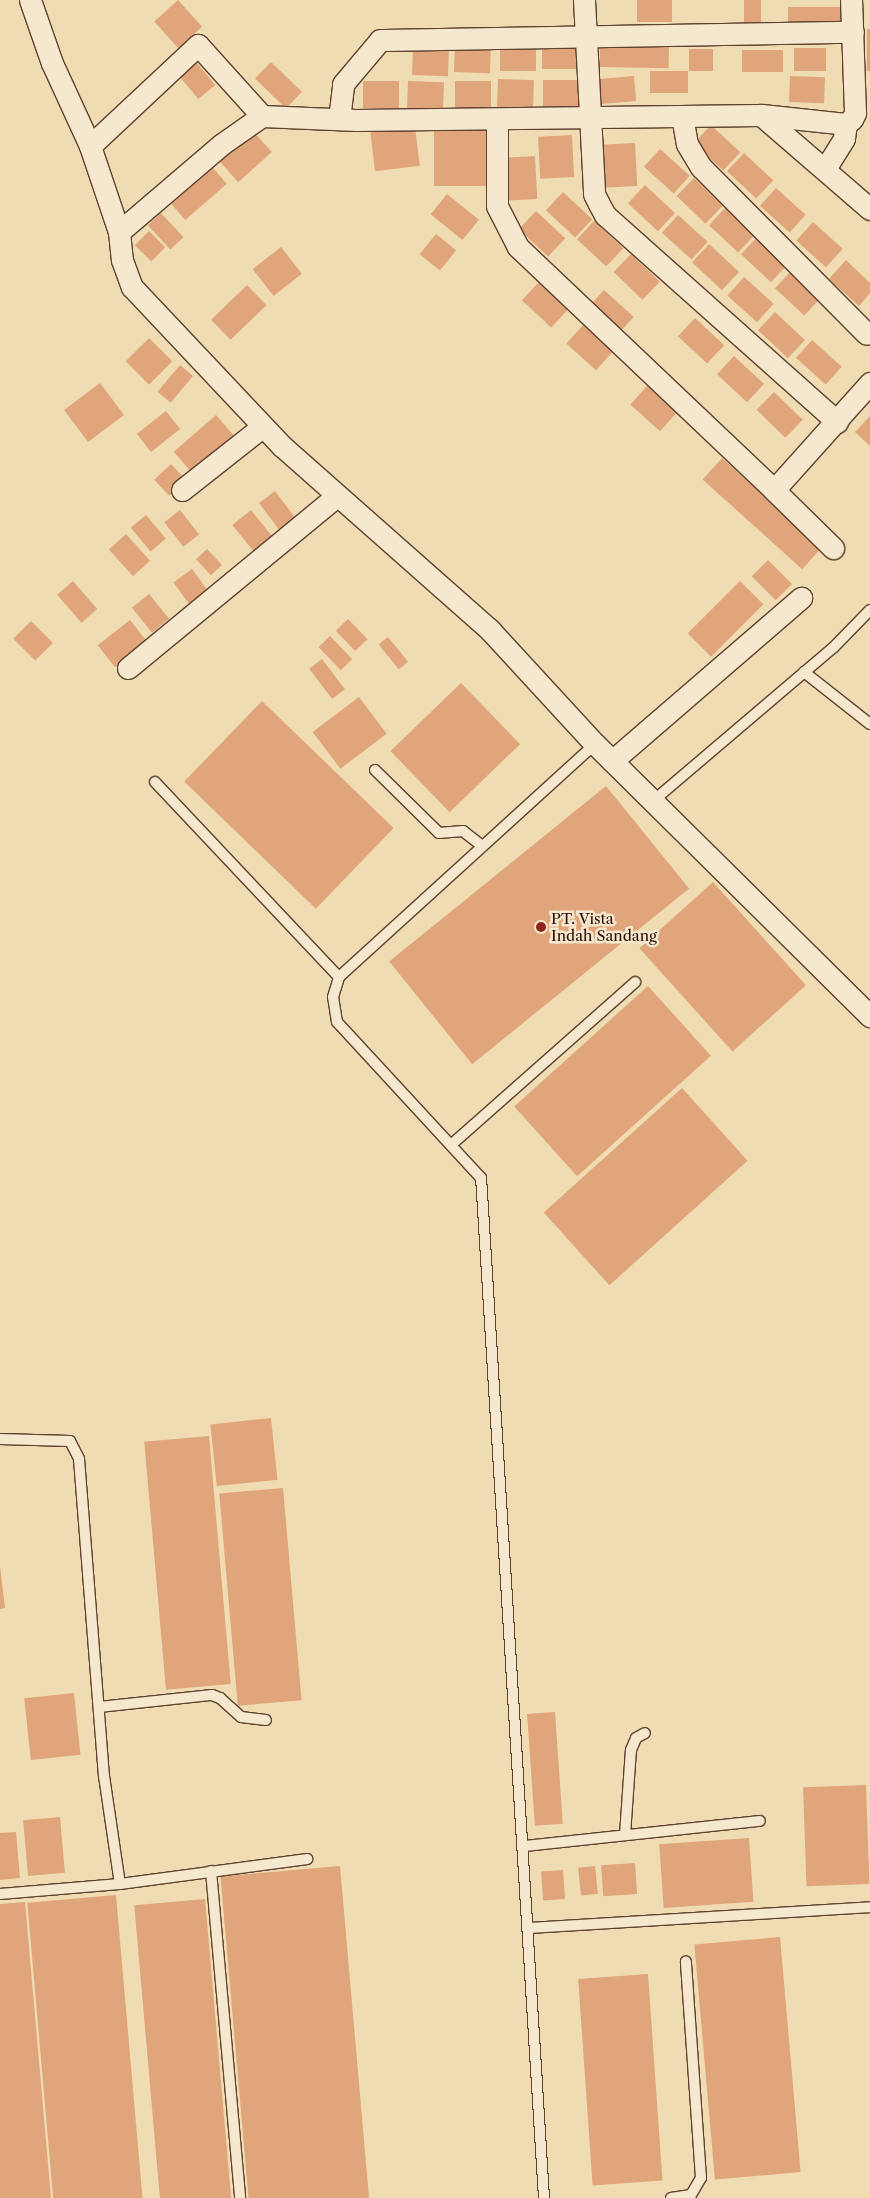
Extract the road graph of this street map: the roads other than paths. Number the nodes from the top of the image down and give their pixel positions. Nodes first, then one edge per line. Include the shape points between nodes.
1 (30, 0) edge
2 (584, 0) edge
3 (850, 0) edge
4 (853, 32) junction
5 (585, 36) junction
6 (761, 115) junction
7 (262, 116) junction
8 (682, 116) junction
9 (589, 118) junction
10 (339, 119) junction
11 (497, 119) junction
12 (846, 124) junction
13 (90, 146) junction
14 (825, 169) junction
15 (870, 209) edge
16 (119, 232) junction
17 (867, 334) dead end
18 (870, 382) edge
19 (836, 422) junction
20 (263, 426) junction
21 (182, 490) dead end
22 (774, 490) junction
23 (337, 496) junction
24 (833, 548) dead end
25 (801, 598) dead end
26 (870, 610) edge
27 (128, 668) dead end
28 (804, 672) junction
29 (870, 724) edge
30 (595, 744) junction
31 (612, 761) junction
32 (375, 770) dead end
33 (155, 782) dead end
34 (653, 801) junction
35 (482, 846) junction
36 (339, 977) junction
37 (635, 982) dead end
38 (870, 1016) edge
39 (451, 1145) junction
40 (0, 1439) edge
41 (99, 1707) junction
42 (266, 1720) dead end
43 (645, 1733) dead end
44 (760, 1821) dead end
45 (625, 1836) junction
46 (525, 1846) junction
47 (306, 1859) dead end
48 (211, 1871) junction
49 (120, 1884) junction
50 (0, 1894) edge
51 (870, 1906) edge
52 (530, 1928) junction
53 (686, 1962) dead end
54 (240, 2198) edge
55 (544, 2198) edge
56 (671, 2198) edge

1 - 13 street via 52,63
2 - 5 street
3 - 4 street
4 - 5 street
4 - 12 street via 855,113
5 - 9 street
5 - 10 street via 380,40 343,84
6 - 8 street
6 - 12 street
6 - 14 street
7 - 10 street
7 - 13 street via 198,45
7 - 16 street via 222,144
8 - 9 street
8 - 17 street via 687,144 701,166
9 - 11 street
9 - 19 street via 594,194 605,214
10 - 11 street
11 - 22 street via 497,206 518,247
12 - 14 street via 844,138
13 - 16 street
14 - 15 street
16 - 20 street via 122,260 132,286
18 - 19 street
19 - 22 street
20 - 21 street
20 - 23 street
22 - 24 street
23 - 27 street
23 - 30 street via 490,630
25 - 31 street
26 - 28 lane
28 - 29 lane
28 - 34 lane
30 - 31 street
30 - 35 lane
31 - 34 street
32 - 35 lane via 439,833 463,831
33 - 36 lane
34 - 38 street
35 - 36 lane
36 - 39 lane via 333,997 338,1022
37 - 39 lane
39 - 46 lane via 482,1178
40 - 41 lane via 70,1441 79,1459
41 - 42 lane via 212,1695 241,1717
41 - 49 lane
43 - 45 lane via 636,1738 631,1750
44 - 45 lane
45 - 46 lane
46 - 52 lane
47 - 48 lane
48 - 49 lane
48 - 54 lane
49 - 50 lane
51 - 52 lane
52 - 55 lane
53 - 56 lane via 700,2178 691,2194

